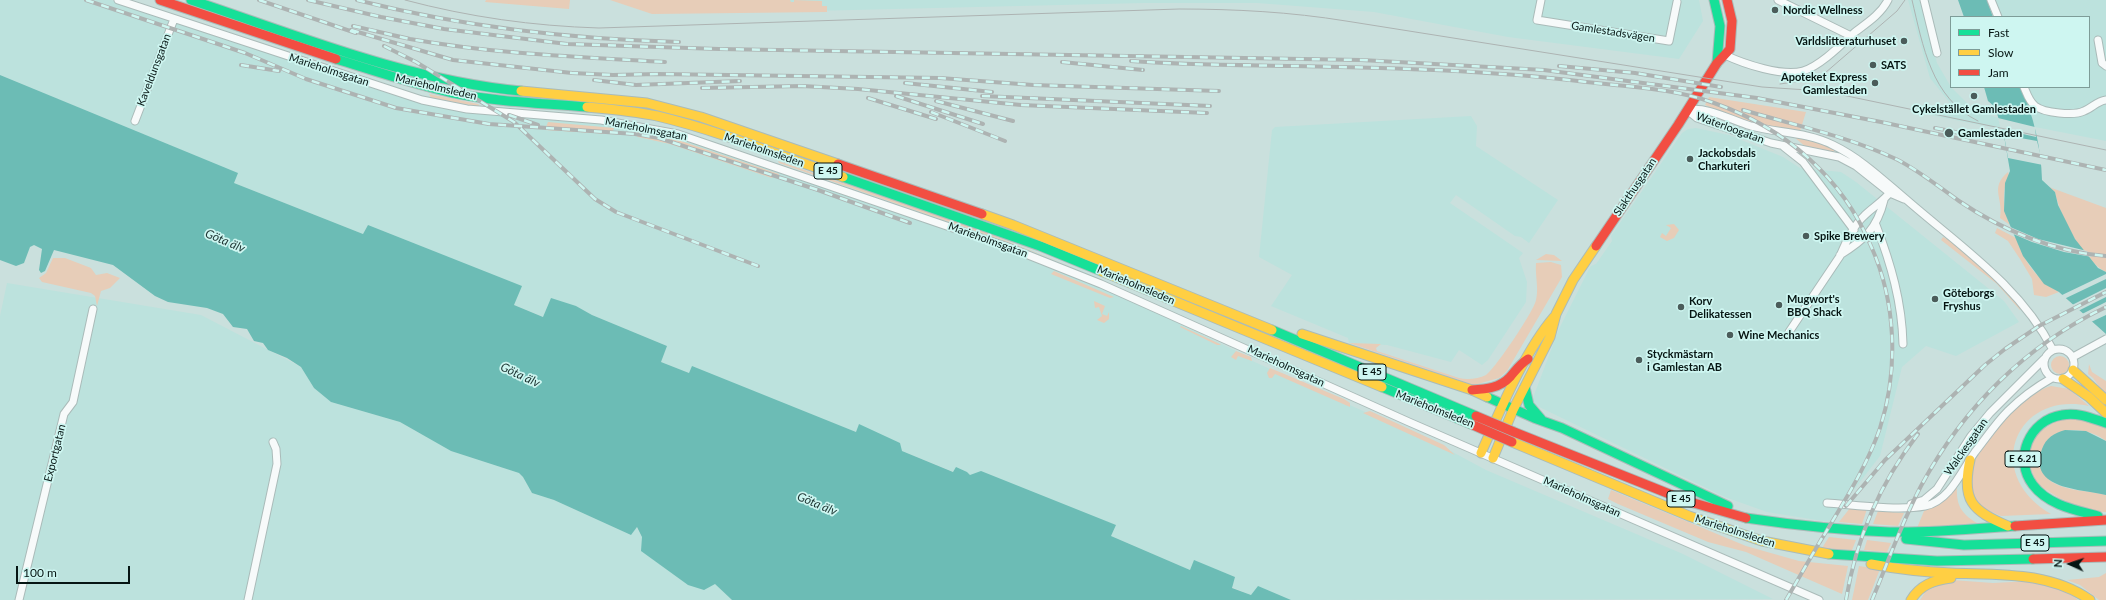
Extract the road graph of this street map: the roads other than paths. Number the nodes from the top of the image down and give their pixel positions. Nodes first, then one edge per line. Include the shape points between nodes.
1 (118, 0) edge
2 (160, 0) edge
3 (191, 0) edge
4 (1541, 0) edge
5 (1714, 0) edge
6 (1736, 0) edge
7 (1778, 0) edge
8 (1888, 0) edge
9 (1924, 0) edge
10 (1991, 0) edge
11 (1677, 2) dead end
12 (1728, 4) edge
13 (1998, 16) edge
14 (174, 19) junction
15 (1722, 26) junction
16 (1851, 36) junction
17 (2098, 40) dead end
18 (1938, 53) dead end
19 (1726, 55) junction
20 (1717, 63) junction
21 (2106, 66) edge
22 (2024, 88) edge
23 (2106, 100) edge
24 (1687, 110) junction
25 (135, 121) dead end
26 (1782, 146) junction
27 (1892, 190) junction
28 (1884, 200) junction
29 (1876, 225) junction
30 (1854, 230) junction
31 (1840, 256) junction
32 (93, 309) dead end
33 (1556, 314) junction
34 (1267, 328) junction
35 (1789, 332) dead end
36 (2105, 340) edge
37 (1903, 344) dead end
38 (2053, 350) junction
39 (2073, 357) junction
40 (1528, 358) junction
41 (2044, 359) junction
42 (2073, 370) junction
43 (2052, 378) junction
44 (2063, 379) junction
45 (1525, 387) junction
46 (1472, 390) junction
47 (2106, 400) edge
48 (1503, 405) junction
49 (1513, 410) junction
50 (2106, 413) edge
51 (1474, 420) junction
52 (1542, 420) junction
53 (2106, 423) edge
54 (273, 442) dead end
55 (1481, 453) junction
56 (1493, 458) junction
57 (1970, 460) junction
58 (1827, 503) dead end
59 (1899, 507) junction
60 (2106, 519) edge
61 (1762, 520) junction
62 (2056, 522) junction
63 (1796, 526) junction
64 (2011, 527) junction
65 (2106, 527) edge
66 (2106, 541) edge
67 (1820, 553) junction
68 (2106, 557) edge
69 (1991, 575) junction
70 (19, 600) edge
71 (248, 600) edge
72 (1819, 600) edge
73 (1911, 600) edge
74 (2090, 600) edge

1 - 14 street, Marieholmsgatan
2 - 51 main road, Marieholmsleden / E 45 via 428,88 503,100 629,110 685,124 1040,246
3 - 34 main road, Marieholmsleden / E 45 via 388,66 446,80 510,90 627,100 687,113 1006,222
4 - 11 street, Gamlestadsvägen via 1537,20 1669,41
5 - 15 main road, Slakthusgatan
6 - 12 main road
7 - 16 street
8 - 16 street via 1884,8
9 - 18 street
10 - 13 street
12 - 15 main road
12 - 19 main road via 1732,34 1730,49
14 - 25 street, Kaveldunsgatan
14 - 55 street, Marieholmsgatan via 422,100 467,109 624,123 678,134 887,204 1045,261
15 - 20 main road, Slakthusgatan
16 - 19 street via 1816,64 1803,71 1770,69
17 - 21 street via 2102,63
19 - 20 main road, Slakthusgatan
20 - 24 main road, Slakthusgatan
22 - 23 street via 2036,106 2046,111 2081,112 2101,100
24 - 26 street, Waterloogatan via 1697,118
24 - 27 street, Waterloogatan via 1701,109 1752,126 1813,137 1850,155
24 - 33 main road, Slakthusgatan via 1585,261
26 - 27 street, Waterloogatan via 1845,159
26 - 30 street via 1803,162
27 - 28 street
27 - 38 street, Waterloogatan via 1976,257 2016,295 2034,318
28 - 29 street
28 - 30 street via 1862,217
29 - 31 street via 1854,247
29 - 37 street via 1896,285 1902,317
30 - 31 street
31 - 35 street
32 - 70 street, Exportgatan via 73,402 64,414
33 - 40 main road, Slakthusgatan via 1541,332
33 - 45 main road, Slakthusgatan via 1550,338
34 - 46 main road via 1297,333
34 - 51 main road, Marieholmsleden / E 45
36 - 39 street
38 - 39 street via 2064,350
38 - 41 street
39 - 42 street
40 - 46 main road via 1518,364 1508,380 1502,384
40 - 48 main road, Slakthusgatan
41 - 43 street via 2045,370
41 - 59 street, Walckesgatan via 1990,413 1971,436 1932,494 1924,500
42 - 44 street
42 - 47 main road
43 - 44 street
43 - 57 street, Walckesgatan via 2008,411
44 - 50 main road via 2089,397
45 - 49 main road, Slakthusgatan
45 - 52 main road via 1529,408
46 - 48 main road
48 - 49 main road
48 - 55 main road, Slakthusgatan
49 - 52 main road
49 - 56 main road, Slakthusgatan
51 - 61 main road, Marieholmsleden / E 45, bridge via 1514,432 1687,501 1726,513
51 - 67 main road, Marieholmsleden / E 45, bridge via 1512,442 1721,528 1762,541
52 - 61 main road
53 - 60 main road, E 6.21 via 2079,414 2050,418 2039,424 2030,434 2024,448 2023,460 2024,470 2031,483 2048,499
54 - 71 street via 277,464
55 - 56 street, Marieholmsgatan
56 - 72 street, Marieholmsgatan
57 - 59 street, Walckesgatan via 1949,491 1935,503
57 - 64 main road, E 45 via 1965,485 1970,503 1983,515
58 - 59 street, Walckesgatan
60 - 62 main road, Marieholmsleden / E 45
61 - 63 main road, Marieholmsleden / E 45
62 - 64 main road, Marieholmsleden / E 45
62 - 65 main road
63 - 64 main road, Marieholmsleden / E 45 via 1889,532 1972,531
63 - 66 main road, E 45 via 1834,533 1964,544
67 - 68 main road, Marieholmsleden / E 45 via 1937,560
67 - 69 main road, E 45 via 1905,570
69 - 73 main road via 1930,582 1919,588
69 - 74 main road, E 45 via 2050,581 2070,587

